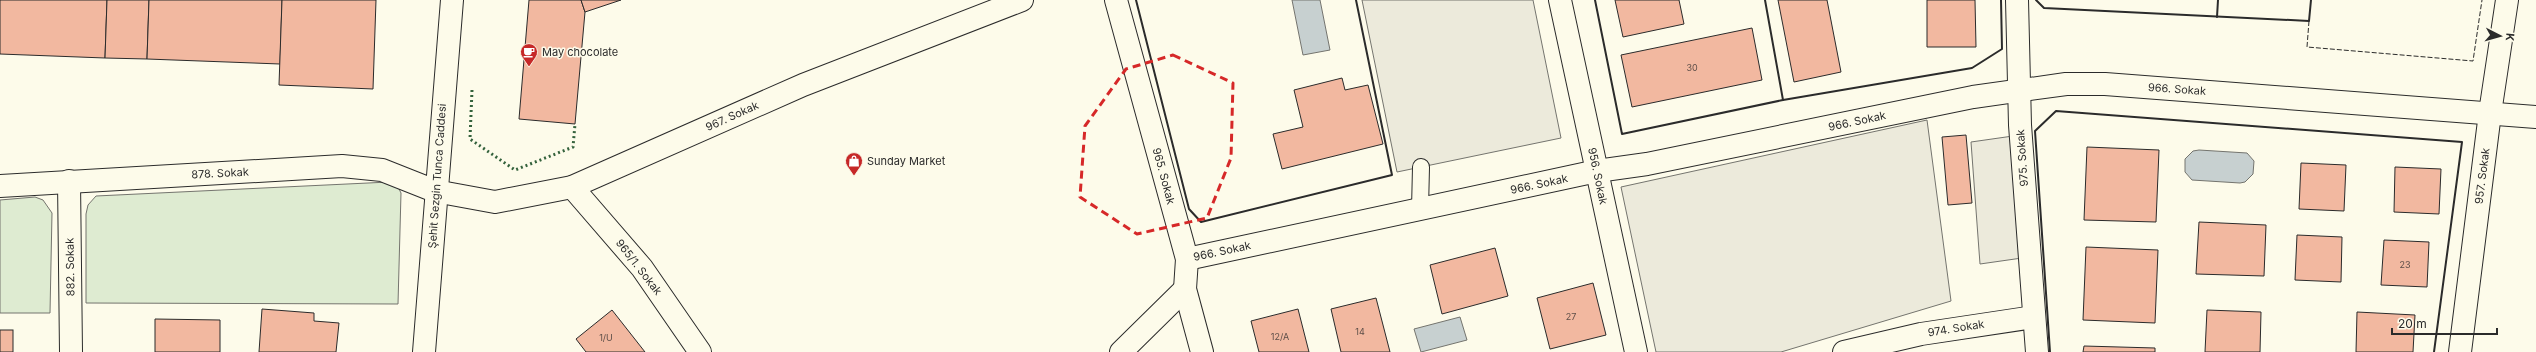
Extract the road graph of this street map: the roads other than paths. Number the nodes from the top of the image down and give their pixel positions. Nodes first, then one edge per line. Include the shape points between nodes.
1 (452, 0) edge
2 (1022, 0) edge
3 (1116, 0) edge
4 (1560, 0) edge
5 (2017, 0) edge
6 (2507, 0) edge
7 (2019, 90) junction
8 (2490, 113) junction
9 (2536, 117) edge
10 (1421, 166) dead end
11 (1597, 171) junction
12 (69, 181) junction
13 (0, 186) edge
14 (572, 187) junction
15 (435, 191) junction
16 (1420, 209) junction
17 (1187, 259) junction
18 (1185, 289) junction
19 (2034, 317) junction
20 (71, 352) edge
21 (424, 352) edge
22 (700, 352) edge
23 (1121, 352) edge
24 (1202, 352) edge
25 (1636, 352) edge
26 (1844, 352) edge
27 (2037, 352) edge
28 (2460, 352) edge

1 - 15 street, Şehit Sezgin Tunca Caddesi
2 - 14 street, 967. Sokak via 802,85
3 - 17 street, 965. Sokak
4 - 11 street, 956. Sokak
5 - 7 street, 975. Sokak
6 - 8 street, 957. Sokak
7 - 8 street, 966. Sokak via 2066,84 2105,84
7 - 11 street, 966. Sokak via 1973,97 1647,164
7 - 19 street, 975. Sokak
8 - 9 street, 966. Sokak
8 - 28 street, 957. Sokak
10 - 16 lane
11 - 16 street, 966. Sokak
11 - 25 street, 956. Sokak
12 - 13 street, 878. Sokak
12 - 15 street, 878. Sokak via 342,166 382,170
12 - 20 street, 882. Sokak
14 - 15 street, 967. Sokak via 495,202
14 - 22 street, 965/1. Sokak via 642,268
15 - 21 street, Şehit Sezgin Tunca Caddesi
16 - 17 street, 966. Sokak
17 - 18 street, 965. Sokak
18 - 23 street
18 - 24 street, 965. Sokak
19 - 26 street, 974. Sokak via 1922,334
19 - 27 street

